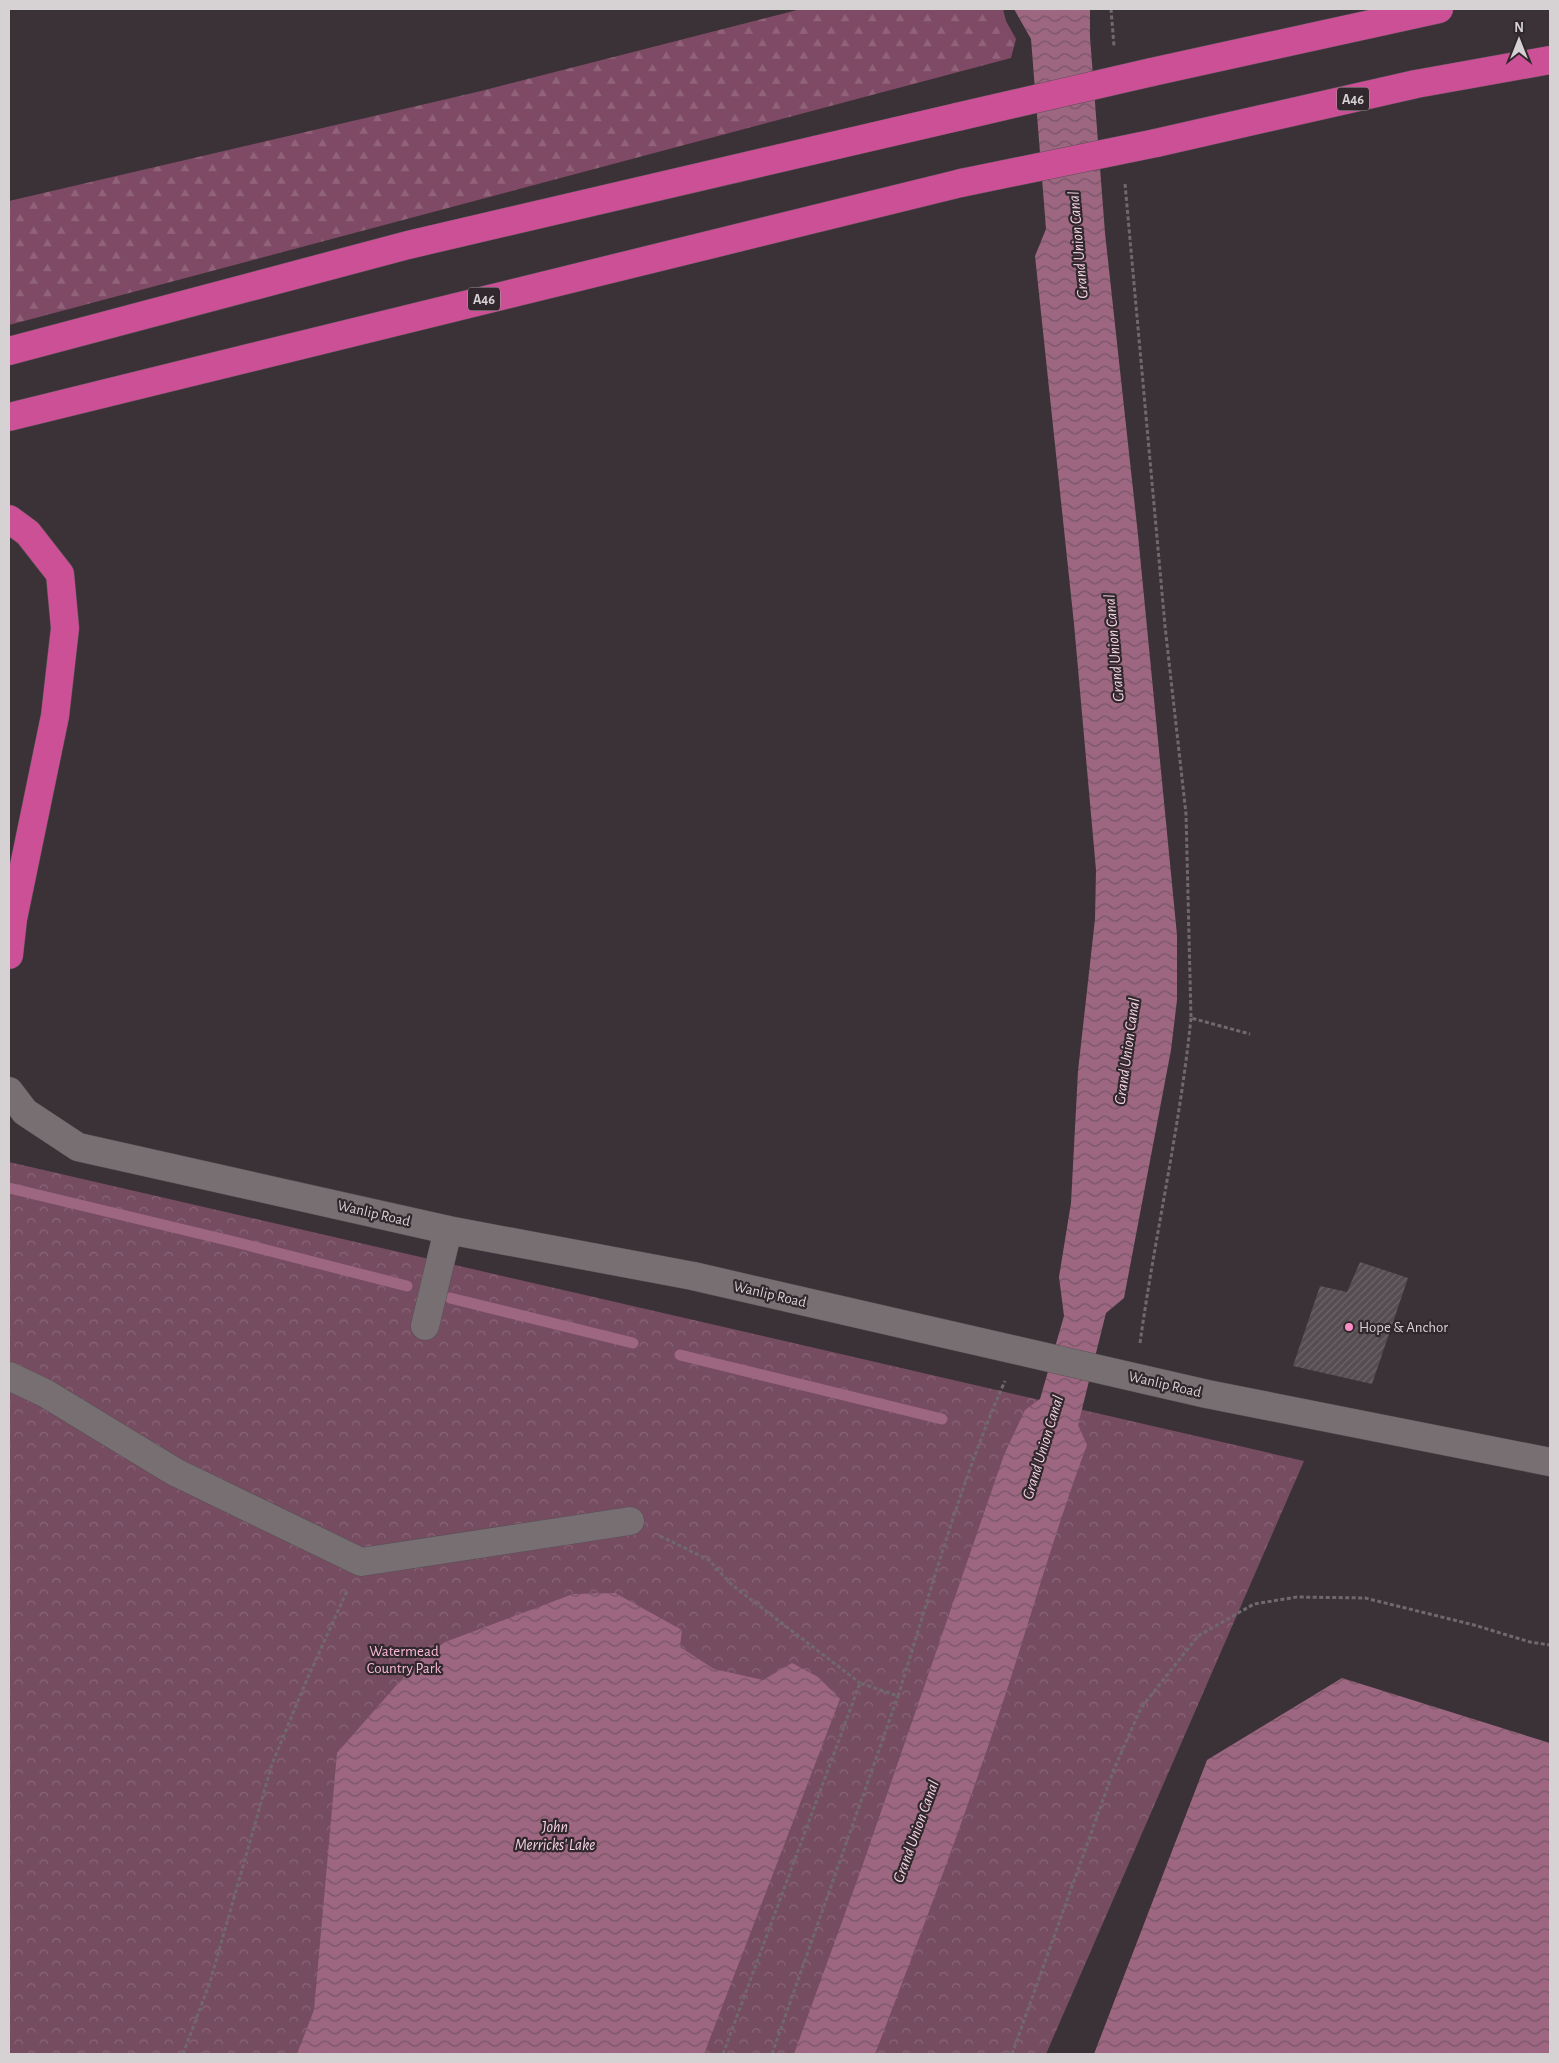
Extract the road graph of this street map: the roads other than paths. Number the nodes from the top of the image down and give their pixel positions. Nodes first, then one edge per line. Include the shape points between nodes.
1 (1408, 9) edge
2 (1439, 9) edge
3 (1363, 24) junction
4 (1550, 60) edge
5 (9, 351) edge
6 (9, 417) edge
7 (9, 519) edge
8 (9, 954) edge
9 (9, 1091) edge
10 (448, 1230) junction
11 (425, 1326) dead end
12 (9, 1376) edge
13 (1550, 1462) edge
14 (630, 1521) road end

1 - 3 highway
2 - 3 highway
3 - 5 highway, bridge via 408,245
4 - 6 highway, A46, bridge via 1416,84 1156,143 961,182
7 - 8 highway via 28,533 60,574 65,628 55,716 13,919
9 - 10 street, Wanlip Road via 25,1112 78,1148
10 - 11 street
10 - 13 street, Wanlip Road via 693,1276 1207,1394
12 - 14 street via 45,1393 176,1472 361,1562

